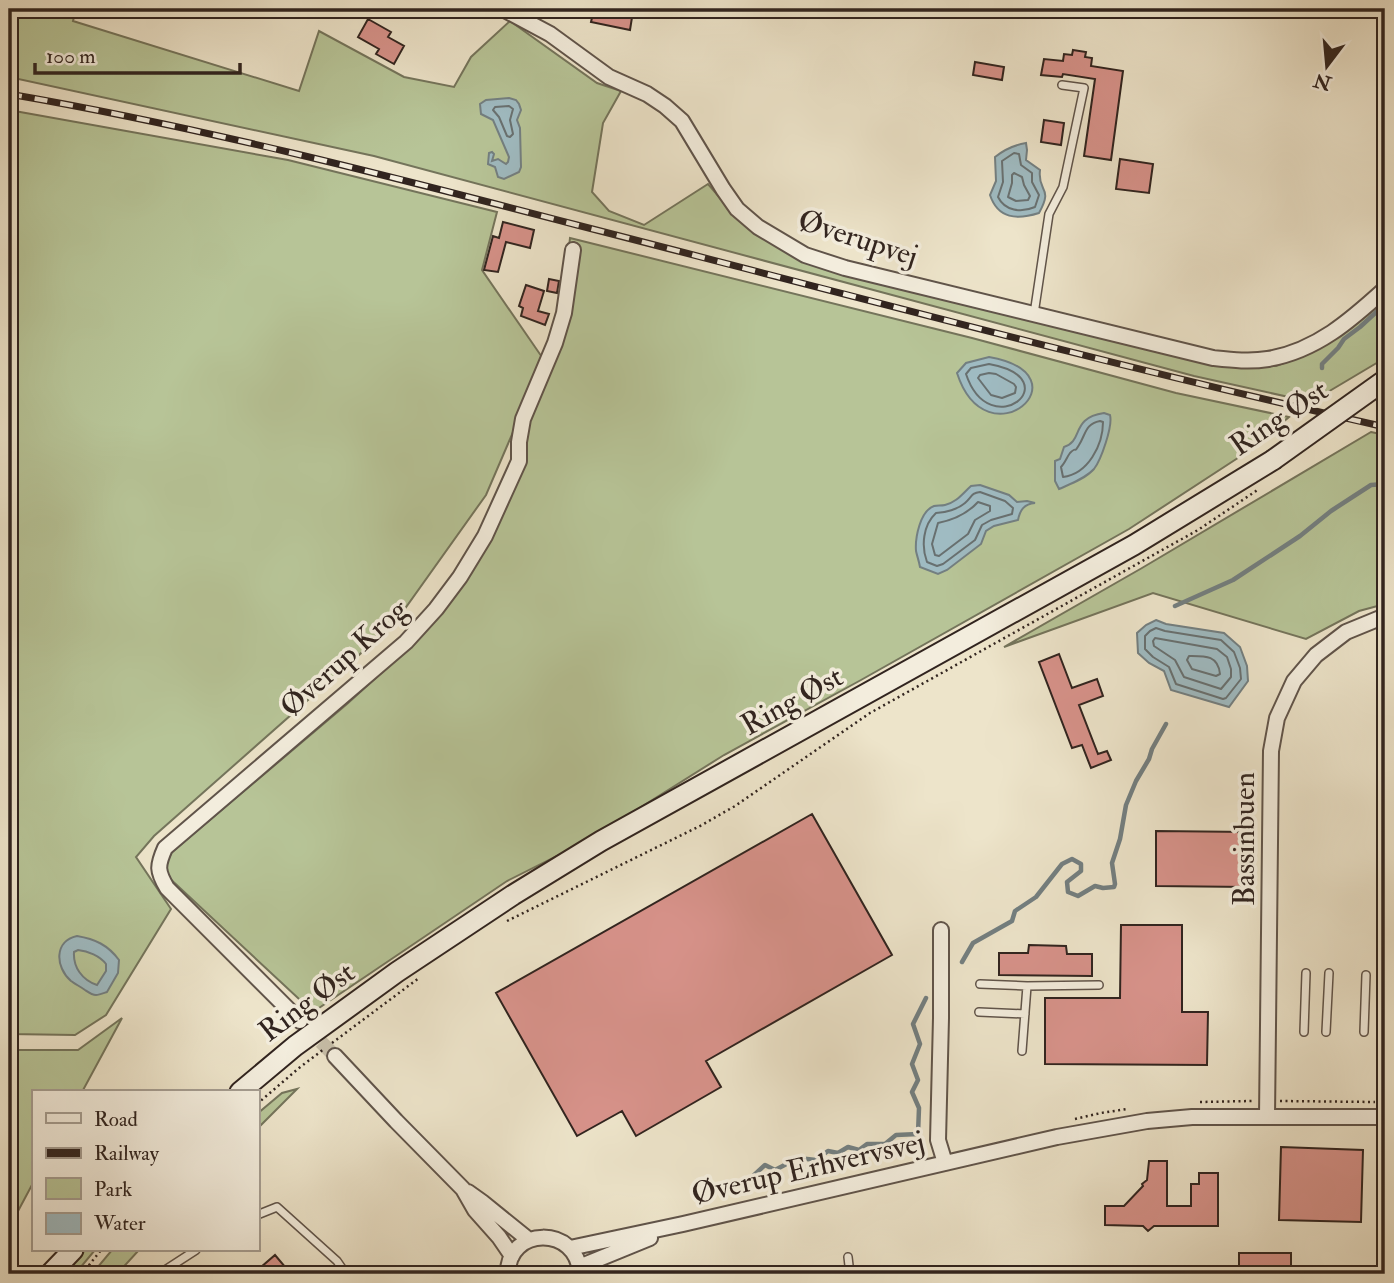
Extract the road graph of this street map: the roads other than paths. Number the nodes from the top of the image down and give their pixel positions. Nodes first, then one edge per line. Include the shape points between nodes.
1 (503, 9) edge
2 (1062, 85) dead end
3 (573, 250) dead end
4 (1385, 289) edge
5 (1034, 315) junction
6 (1385, 380) edge
7 (1385, 616) edge
8 (941, 930) dead end
9 (1306, 973) dead end
10 (1329, 973) dead end
11 (1366, 975) dead end
12 (1385, 978) edge
13 (980, 984) dead end
14 (1099, 985) dead end
15 (1027, 986) junction
16 (979, 1012) dead end
17 (1025, 1014) junction
18 (300, 1021) tunnel mouth
19 (1304, 1032) dead end
20 (1326, 1032) dead end
21 (1364, 1032) dead end
22 (1384, 1032) edge
23 (1022, 1051) dead end
24 (335, 1056) tunnel mouth
25 (242, 1090) edge
26 (1267, 1116) junction
27 (1385, 1117) edge
28 (945, 1163) junction
29 (464, 1189) junction
30 (259, 1214) edge
31 (683, 1224) junction
32 (529, 1240) junction
33 (570, 1248) junction
34 (71, 1252) edge
35 (193, 1252) edge
36 (512, 1256) junction
37 (848, 1257) dead end
38 (579, 1271) edge
39 (50, 1274) edge
40 (159, 1274) edge
41 (346, 1274) edge
42 (508, 1274) edge
43 (850, 1274) edge

1 - 5 street, Øverupvej via 550,34 609,78 665,106 681,121 737,209 782,242 845,268
2 - 5 lane via 1084,88 1063,187 1049,214
3 - 18 street, Øverup Krog via 564,313 523,419 519,461 485,536 460,577 406,642 165,848 158,862 167,888
4 - 5 street, Øverupvej via 1323,339 1269,359 1243,361 1213,358
6 - 25 main road, Ring Øst, bridge via 1273,460 1134,545 601,841 513,895 386,980
7 - 26 street, Bassinbuen via 1346,632 1316,655 1294,681 1277,718 1271,751
8 - 28 street, Øverup Erhvervsvej via 938,1140
9 - 19 lane
10 - 20 lane
11 - 21 lane
12 - 22 lane
13 - 15 lane
14 - 15 lane
15 - 17 lane
16 - 17 lane
17 - 23 lane
24 - 29 street
26 - 27 street, Øverup Erhvervsvej
26 - 28 street, Øverup Erhvervsvej via 1147,1121
28 - 31 street, Øverup Erhvervsvej
29 - 32 street
29 - 36 street
30 - 41 lane via 277,1207
31 - 33 street, Øverup Erhvervsvej
31 - 38 street, Øverup Erhvervsvej
32 - 33 street via 550,1238
32 - 36 street
33 - 38 street
34 - 39 main road
35 - 40 lane
36 - 42 street
37 - 43 lane

